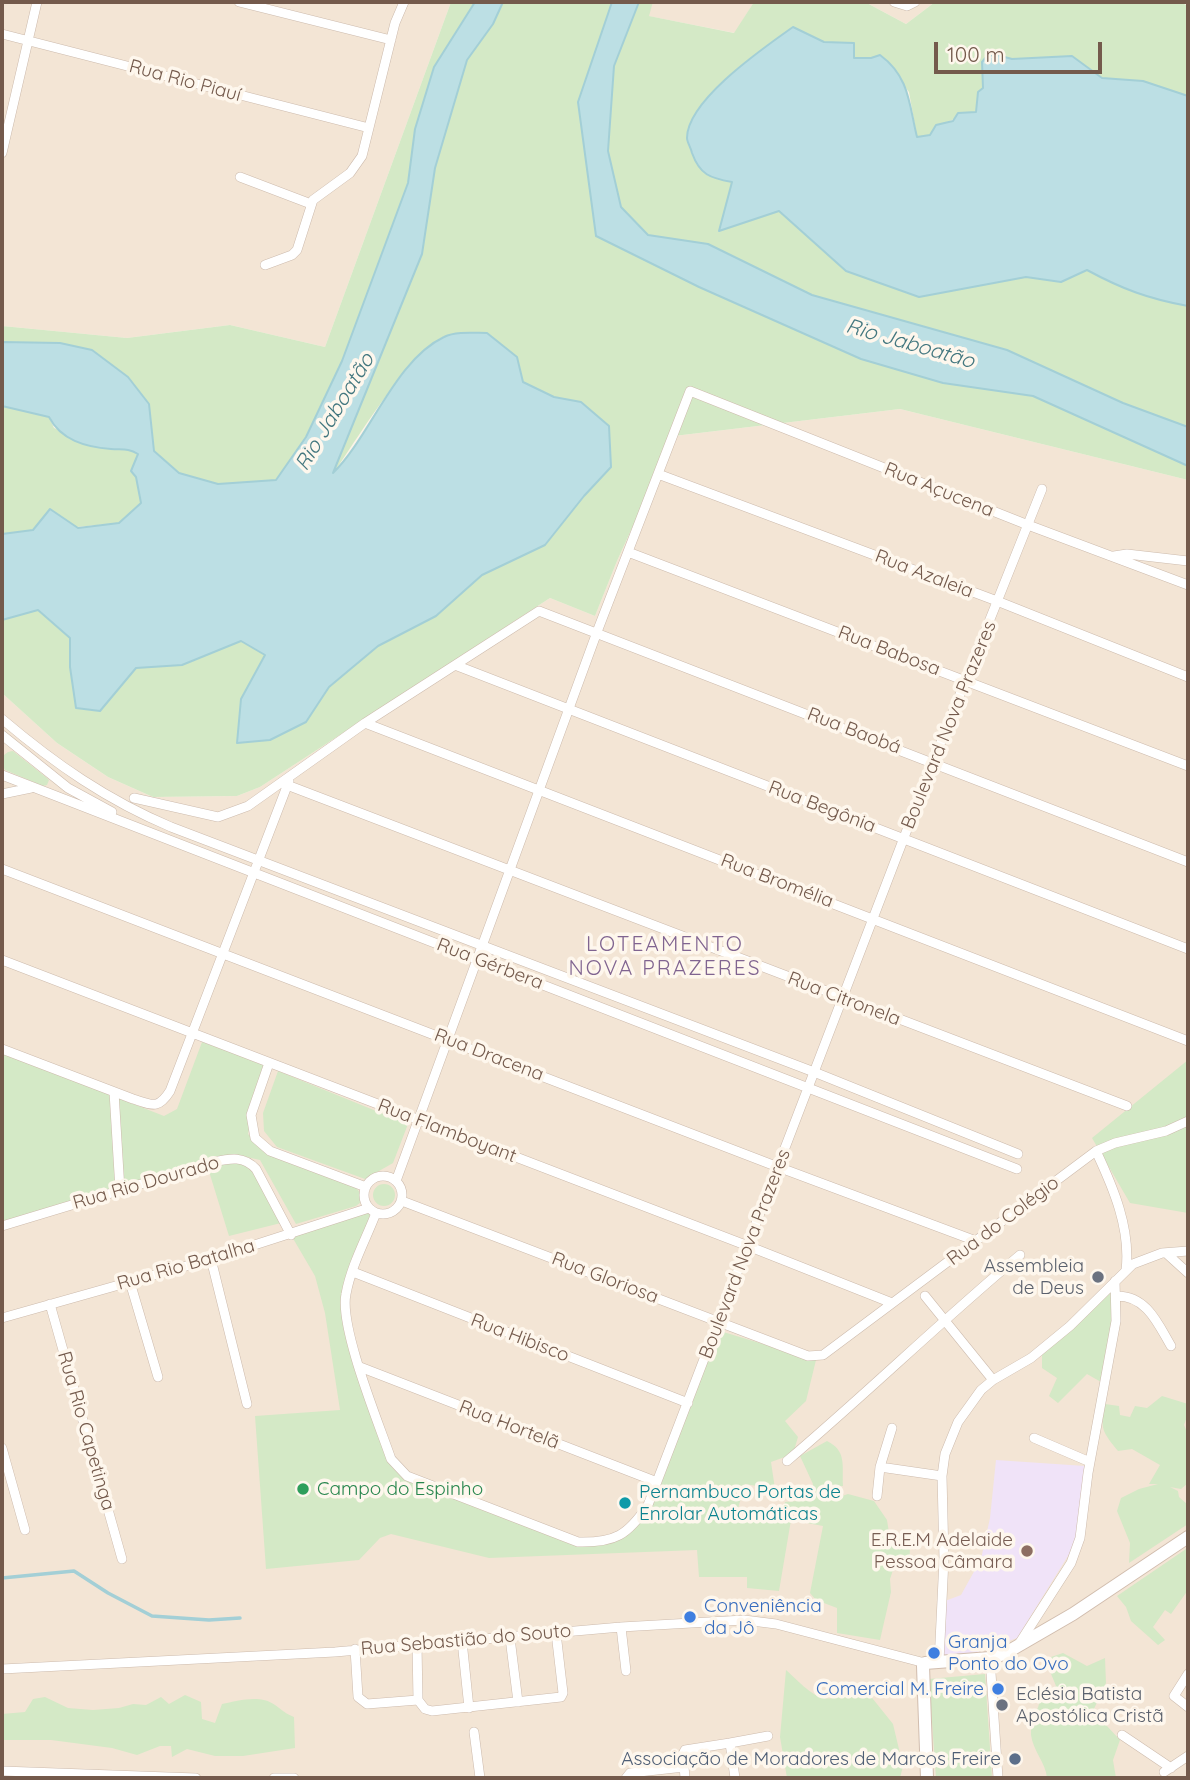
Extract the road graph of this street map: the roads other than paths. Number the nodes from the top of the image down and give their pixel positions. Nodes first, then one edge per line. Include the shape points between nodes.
1 (37, 2) edge
2 (239, 2) edge
3 (404, 2) edge
4 (894, 2) edge
5 (915, 2) edge
6 (2, 34) edge
7 (28, 40) junction
8 (391, 40) junction
9 (369, 128) junction
10 (2, 153) edge
11 (240, 177) dead end
12 (311, 204) junction
13 (265, 265) dead end
14 (657, 474) junction
15 (1042, 489) dead end
16 (1028, 525) junction
17 (628, 552) junction
18 (1111, 556) junction
19 (1188, 561) edge
20 (1188, 585) edge
21 (997, 601) junction
22 (597, 632) junction
23 (455, 665) junction
24 (1188, 677) edge
25 (966, 680) junction
26 (569, 709) junction
27 (2, 719) edge
28 (365, 723) junction
29 (2, 735) edge
30 (933, 762) junction
31 (1188, 766) edge
32 (2, 775) edge
33 (289, 781) junction
34 (32, 788) junction
35 (539, 789) junction
36 (2, 794) edge
37 (134, 798) dead end
38 (138, 827) junction
39 (904, 838) junction
40 (258, 861) junction
41 (1188, 862) edge
42 (2, 869) edge
43 (509, 871) junction
44 (254, 873) junction
45 (873, 918) junction
46 (481, 947) junction
47 (1188, 949) edge
48 (224, 953) junction
49 (2, 960) edge
50 (477, 960) junction
51 (842, 999) junction
52 (192, 1033) junction
53 (447, 1039) junction
54 (1188, 1041) edge
55 (2, 1049) edge
56 (269, 1062) junction
57 (814, 1072) junction
58 (809, 1087) junction
59 (114, 1092) junction
60 (1126, 1106) dead end
61 (418, 1120) junction
62 (1188, 1121) edge
63 (1096, 1151) junction
64 (1018, 1154) dead end
65 (778, 1167) junction
66 (1017, 1168) dead end
67 (396, 1181) junction
68 (366, 1187) junction
69 (120, 1190) junction
70 (402, 1201) junction
71 (373, 1211) junction
72 (2, 1226) edge
73 (291, 1235) junction
74 (976, 1241) junction
75 (748, 1246) junction
76 (1188, 1251) edge
77 (1167, 1253) junction
78 (1020, 1255) dead end
79 (211, 1259) junction
80 (1126, 1270) junction
81 (353, 1272) junction
82 (1188, 1273) edge
83 (1115, 1281) junction
84 (130, 1282) junction
85 (925, 1296) dead end
86 (1117, 1296) junction
87 (892, 1303) junction
88 (50, 1304) junction
89 (2, 1318) edge
90 (945, 1318) junction
91 (719, 1321) junction
92 (1171, 1346) dead end
93 (808, 1356) joint
94 (360, 1367) junction
95 (158, 1377) dead end
96 (993, 1380) junction
97 (688, 1403) junction
98 (247, 1404) dead end
99 (892, 1428) dead end
100 (1034, 1438) dead end
101 (2, 1448) edge
102 (787, 1461) dead end
103 (1090, 1462) junction
104 (880, 1467) junction
105 (942, 1476) junction
106 (657, 1482) junction
107 (877, 1496) dead end
108 (25, 1530) dead end
109 (1188, 1537) edge
110 (122, 1559) dead end
111 (621, 1627) junction
112 (556, 1633) junction
113 (510, 1638) junction
114 (462, 1641) junction
115 (417, 1645) junction
116 (1016, 1648) junction
117 (355, 1649) junction
118 (990, 1658) junction
119 (925, 1662) junction
120 (939, 1662) junction
121 (2, 1669) edge
122 (626, 1671) dead end
123 (1188, 1674) edge
124 (418, 1700) junction
125 (518, 1702) junction
126 (1188, 1707) edge
127 (469, 1708) junction
128 (474, 1732) dead end
129 (1122, 1735) dead end
130 (768, 1736) dead end
131 (730, 1743) junction
132 (1188, 1756) edge
133 (684, 1767) junction
134 (2, 1771) edge
135 (17, 1775) edge
136 (68, 1775) edge
137 (110, 1776) edge
138 (165, 1777) edge
139 (196, 1778) edge
140 (274, 1778) edge
141 (293, 1778) edge
142 (480, 1778) edge
143 (626, 1778) edge
144 (685, 1778) edge
145 (736, 1778) edge
146 (927, 1778) edge
147 (998, 1778) edge

1 - 7 street
2 - 8 street
3 - 8 street
4 - 5 street via 907,6
6 - 7 street, Rua Rio Piauí
7 - 9 street, Rua Rio Piauí
7 - 10 street
8 - 9 street
9 - 12 street via 362,156 350,173
11 - 12 street
12 - 13 street via 297,250
14 - 16 street, Rua Açucena via 690,391
14 - 17 street
14 - 21 street, Rua Azaleia
15 - 16 street, Boulevard Nova Prazeres
16 - 18 street, Rua Açucena
16 - 21 street, Boulevard Nova Prazeres
17 - 22 street
17 - 25 street, Rua Babosa
18 - 19 street
18 - 20 street, Rua Açucena
21 - 24 street, Rua Azaleia
21 - 25 street, Boulevard Nova Prazeres
22 - 23 street via 539,611
22 - 26 street
22 - 30 street, Rua Baobá
23 - 26 street, Rua Begônia
23 - 28 street
25 - 30 street, Boulevard Nova Prazeres
25 - 31 street, Rua Babosa
26 - 35 street
26 - 39 street, Rua Begônia
27 - 40 street, Rua Gérbera via 78,778 129,809
28 - 33 street
28 - 35 street, Rua Bromélia
29 - 38 street via 68,788
30 - 39 street, Boulevard Nova Prazeres
30 - 41 street, Rua Baobá
32 - 34 street, Rua Gérbera
33 - 37 street via 248,807 218,817
33 - 40 street
33 - 43 street, Rua Citronela
34 - 36 street
34 - 38 street, Rua Gérbera
35 - 43 street
35 - 45 street, Rua Bromélia
38 - 44 street, Rua Gérbera
39 - 45 street, Boulevard Nova Prazeres
39 - 47 street, Rua Begônia
40 - 44 street
40 - 46 street, Rua Gérbera
42 - 48 street, Rua Dracena
43 - 46 street
43 - 51 street, Rua Citronela
44 - 48 street
44 - 50 street, Rua Gérbera
45 - 51 street, Boulevard Nova Prazeres
45 - 54 street, Rua Bromélia
46 - 50 street
46 - 57 street, Rua Gérbera
48 - 52 street
48 - 53 street, Rua Dracena
49 - 52 street, Rua Flamboyant
50 - 53 street
50 - 58 street, Rua Gérbera
51 - 57 street, Boulevard Nova Prazeres
51 - 60 street, Rua Citronela
52 - 56 street, Rua Flamboyant
52 - 59 street via 164,1100 152,1105
53 - 61 street
53 - 65 street, Rua Dracena
55 - 59 street
56 - 61 street, Rua Flamboyant
56 - 68 street via 251,1115 255,1138 270,1150
57 - 58 street, Boulevard Nova Prazeres
57 - 64 street, Rua Gérbera
58 - 65 street, Boulevard Nova Prazeres
58 - 66 street, Rua Gérbera
59 - 69 street
61 - 67 street
61 - 75 street, Rua Flamboyant
62 - 63 street, Rua do Colégio
63 - 74 street, Rua do Colégio
63 - 80 street via 1118,1205
65 - 74 street, Rua Dracena
65 - 75 street, Boulevard Nova Prazeres
67 - 68 street via 377,1177
67 - 70 street
68 - 71 street via 365,1198
69 - 72 street, Rua Rio Dourado
69 - 73 street, Rua Rio Dourado via 225,1159 243,1159 257,1169
70 - 71 street via 388,1214
70 - 91 street, Rua Gloriosa
71 - 73 street, Rua Rio Batalha
71 - 81 street, Boulevard Nova Prazeres
73 - 79 street, Rua Rio Batalha
74 - 87 street, Rua do Colégio
75 - 87 street, Rua Flamboyant
75 - 91 street, Boulevard Nova Prazeres
76 - 77 street
77 - 80 street
77 - 82 street
78 - 90 street
79 - 84 street, Rua Rio Batalha
79 - 98 street
80 - 83 street
81 - 94 street, Boulevard Nova Prazeres via 345,1307
81 - 97 street, Rua Hibisco
83 - 86 street
83 - 96 street via 1031,1358
84 - 88 street, Rua Rio Batalha
84 - 95 street
85 - 90 street
86 - 92 street via 1138,1301 1150,1311
86 - 103 street
87 - 93 street, Rua do Colégio via 823,1354
88 - 89 street, Rua Rio Batalha
88 - 110 street, Rua Rio Capetinga
90 - 96 street
90 - 102 street
91 - 93 street, Rua Gloriosa
91 - 97 street, Boulevard Nova Prazeres
94 - 106 street, Rua Hortelã
94 - 106 street, Boulevard Nova Prazeres via 398,1469 492,1509 578,1542 598,1542 625,1534 635,1525
96 - 105 street via 958,1422
97 - 106 street, Boulevard Nova Prazeres
99 - 104 street
100 - 103 street
101 - 108 street
103 - 116 street via 1076,1552
104 - 105 street
104 - 107 street
105 - 120 street
109 - 116 main road
111 - 112 street, Rua Sebastião do Souto
111 - 119 street, Rua Sebastião do Souto via 759,1620
111 - 122 street
112 - 113 street, Rua Sebastião do Souto
112 - 125 street via 562,1695
113 - 114 street, Rua Sebastião do Souto
113 - 125 street
114 - 115 street, Rua Sebastião do Souto
114 - 127 street
115 - 117 street, Rua Sebastião do Souto
115 - 124 street
116 - 118 main road
117 - 121 street, Rua Sebastião do Souto
117 - 124 street via 360,1700 367,1704
118 - 120 main road
118 - 147 street
119 - 120 main road
119 - 146 main road
123 - 126 street via 1174,1696
124 - 127 street via 429,1711
125 - 127 street
128 - 142 street
129 - 132 street via 1167,1770
130 - 131 street
131 - 133 street via 687,1749 682,1754
131 - 145 street
133 - 143 street via 630,1773
133 - 144 street
134 - 135 street
135 - 136 street
136 - 137 street
137 - 138 street
138 - 139 street
140 - 141 street

